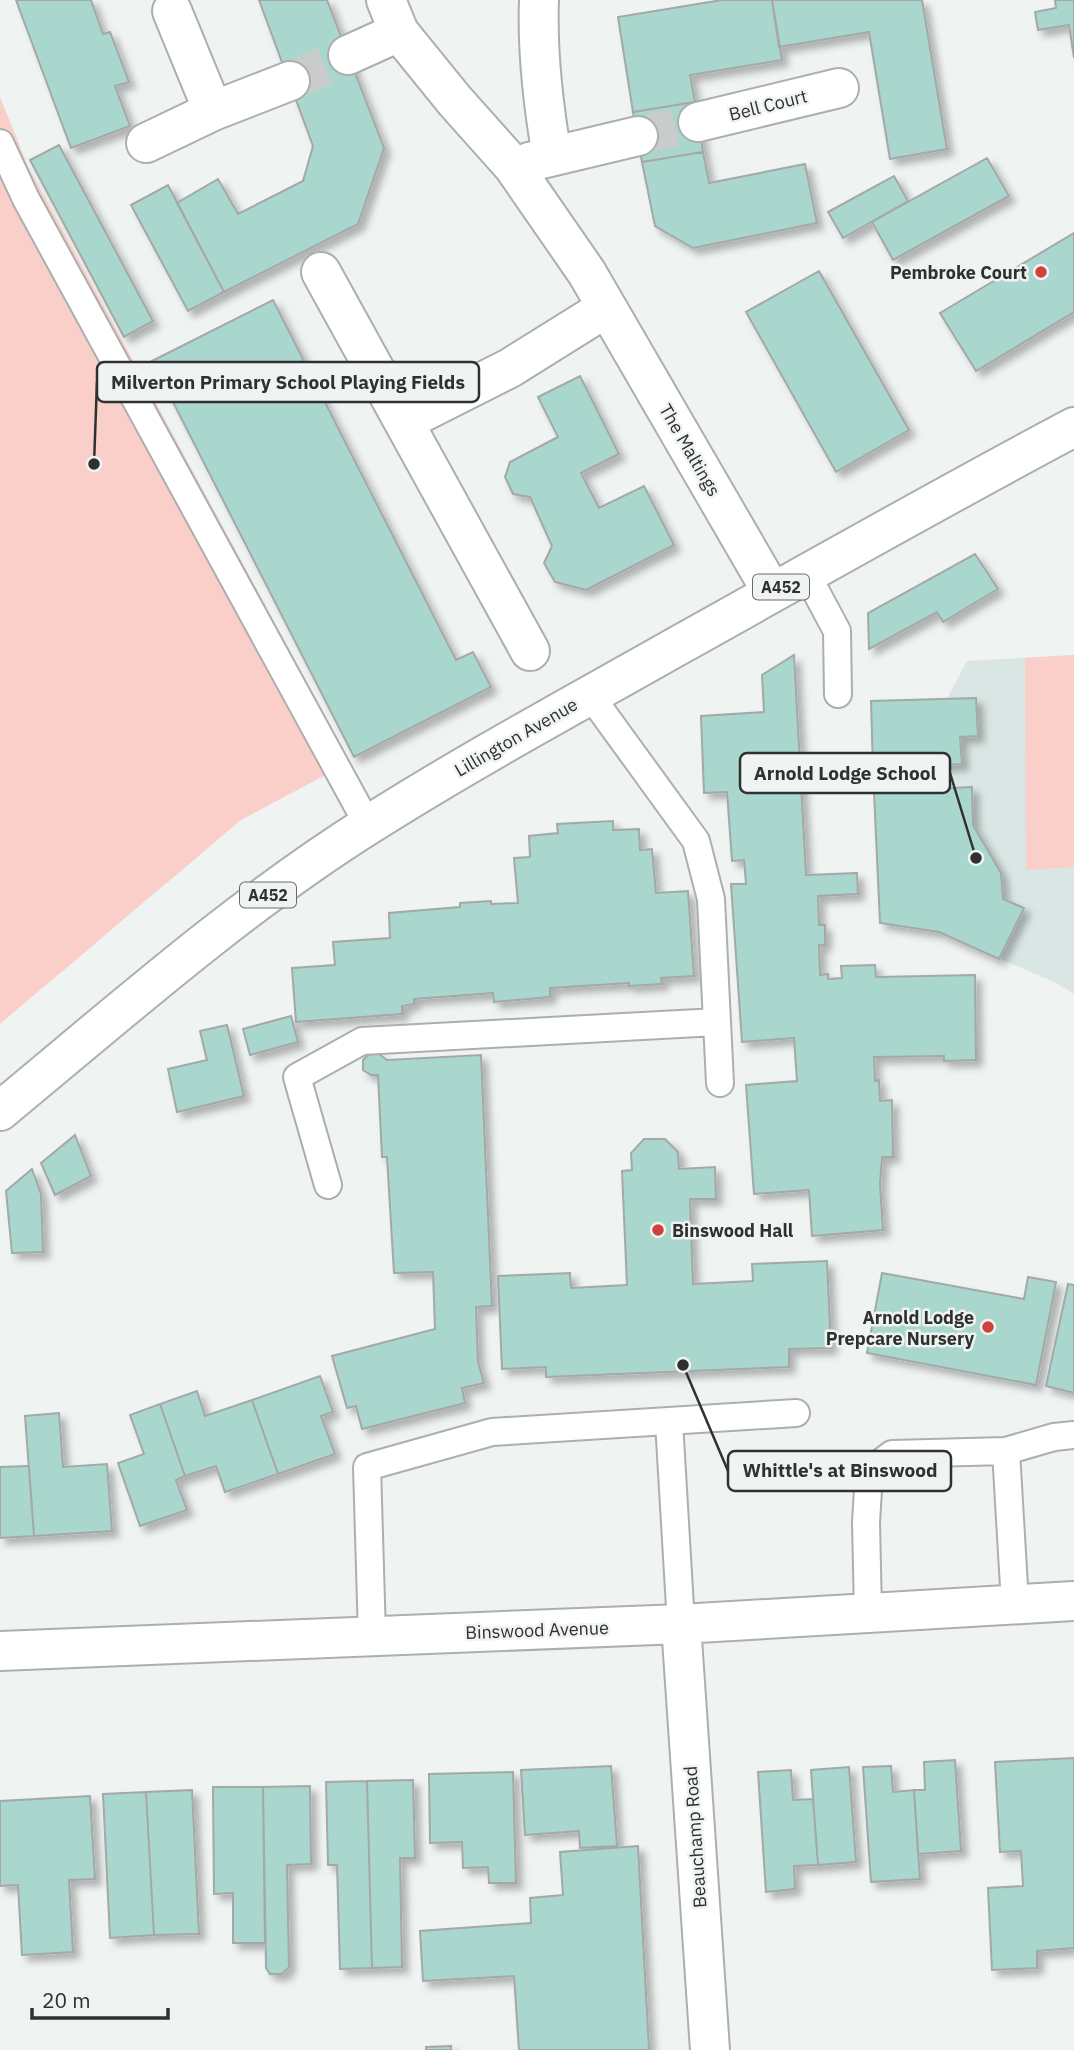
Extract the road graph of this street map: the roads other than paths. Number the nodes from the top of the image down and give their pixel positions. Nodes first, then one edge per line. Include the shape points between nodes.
1 (539, 0) edge
2 (172, 11) dead end
3 (393, 16) edge
4 (348, 54) tunnel mouth
5 (290, 81) tunnel mouth
6 (838, 88) dead end
7 (213, 111) junction
8 (698, 122) tunnel mouth
9 (638, 136) tunnel mouth
10 (550, 140) junction
11 (0, 143) edge
12 (146, 143) dead end
13 (513, 166) junction
14 (321, 272) dead end
15 (606, 308) junction
16 (405, 421) junction
17 (1074, 427) edge
18 (806, 573) junction
19 (772, 592) junction
20 (530, 651) dead end
21 (838, 694) dead end
22 (590, 695) junction
23 (368, 825) junction
24 (717, 1023) junction
25 (720, 1083) dead end
26 (0, 1111) edge
27 (328, 1185) dead end
28 (796, 1413) dead end
29 (669, 1422) junction
30 (1074, 1435) edge
31 (1006, 1451) junction
32 (1074, 1601) edge
33 (1015, 1604) junction
34 (868, 1613) junction
35 (681, 1624) junction
36 (372, 1636) junction
37 (0, 1651) edge
38 (710, 2050) edge

1 - 10 main road via 541,91
2 - 7 main road
3 - 4 main road, The Maltings
3 - 13 main road, The Maltings
5 - 7 main road
6 - 8 main road, Bell Court
7 - 12 main road
9 - 10 main road
10 - 13 main road
11 - 23 lane via 26,199
13 - 15 main road, The Maltings
14 - 16 main road
15 - 16 main road via 510,369
15 - 19 main road, The Maltings
16 - 20 main road
17 - 18 main road, Lillington Avenue / A452
18 - 19 main road, Lillington Avenue / A452
18 - 21 lane via 837,631
19 - 22 main road, Lillington Avenue / A452
22 - 23 main road, Lillington Avenue / A452
22 - 24 lane via 696,841 712,899
23 - 26 main road, Lillington Avenue / A452 via 242,915
24 - 25 lane
24 - 27 lane via 362,1041 297,1077
28 - 29 lane
29 - 35 lane
29 - 36 lane via 492,1432 367,1467
30 - 31 lane
31 - 33 lane
31 - 34 lane via 892,1454 875,1467 868,1490
32 - 33 main road, Binswood Avenue
33 - 34 main road, Binswood Avenue
34 - 35 main road, Binswood Avenue
35 - 36 main road, Binswood Avenue
35 - 38 main road, Beauchamp Road
36 - 37 main road, Binswood Avenue

